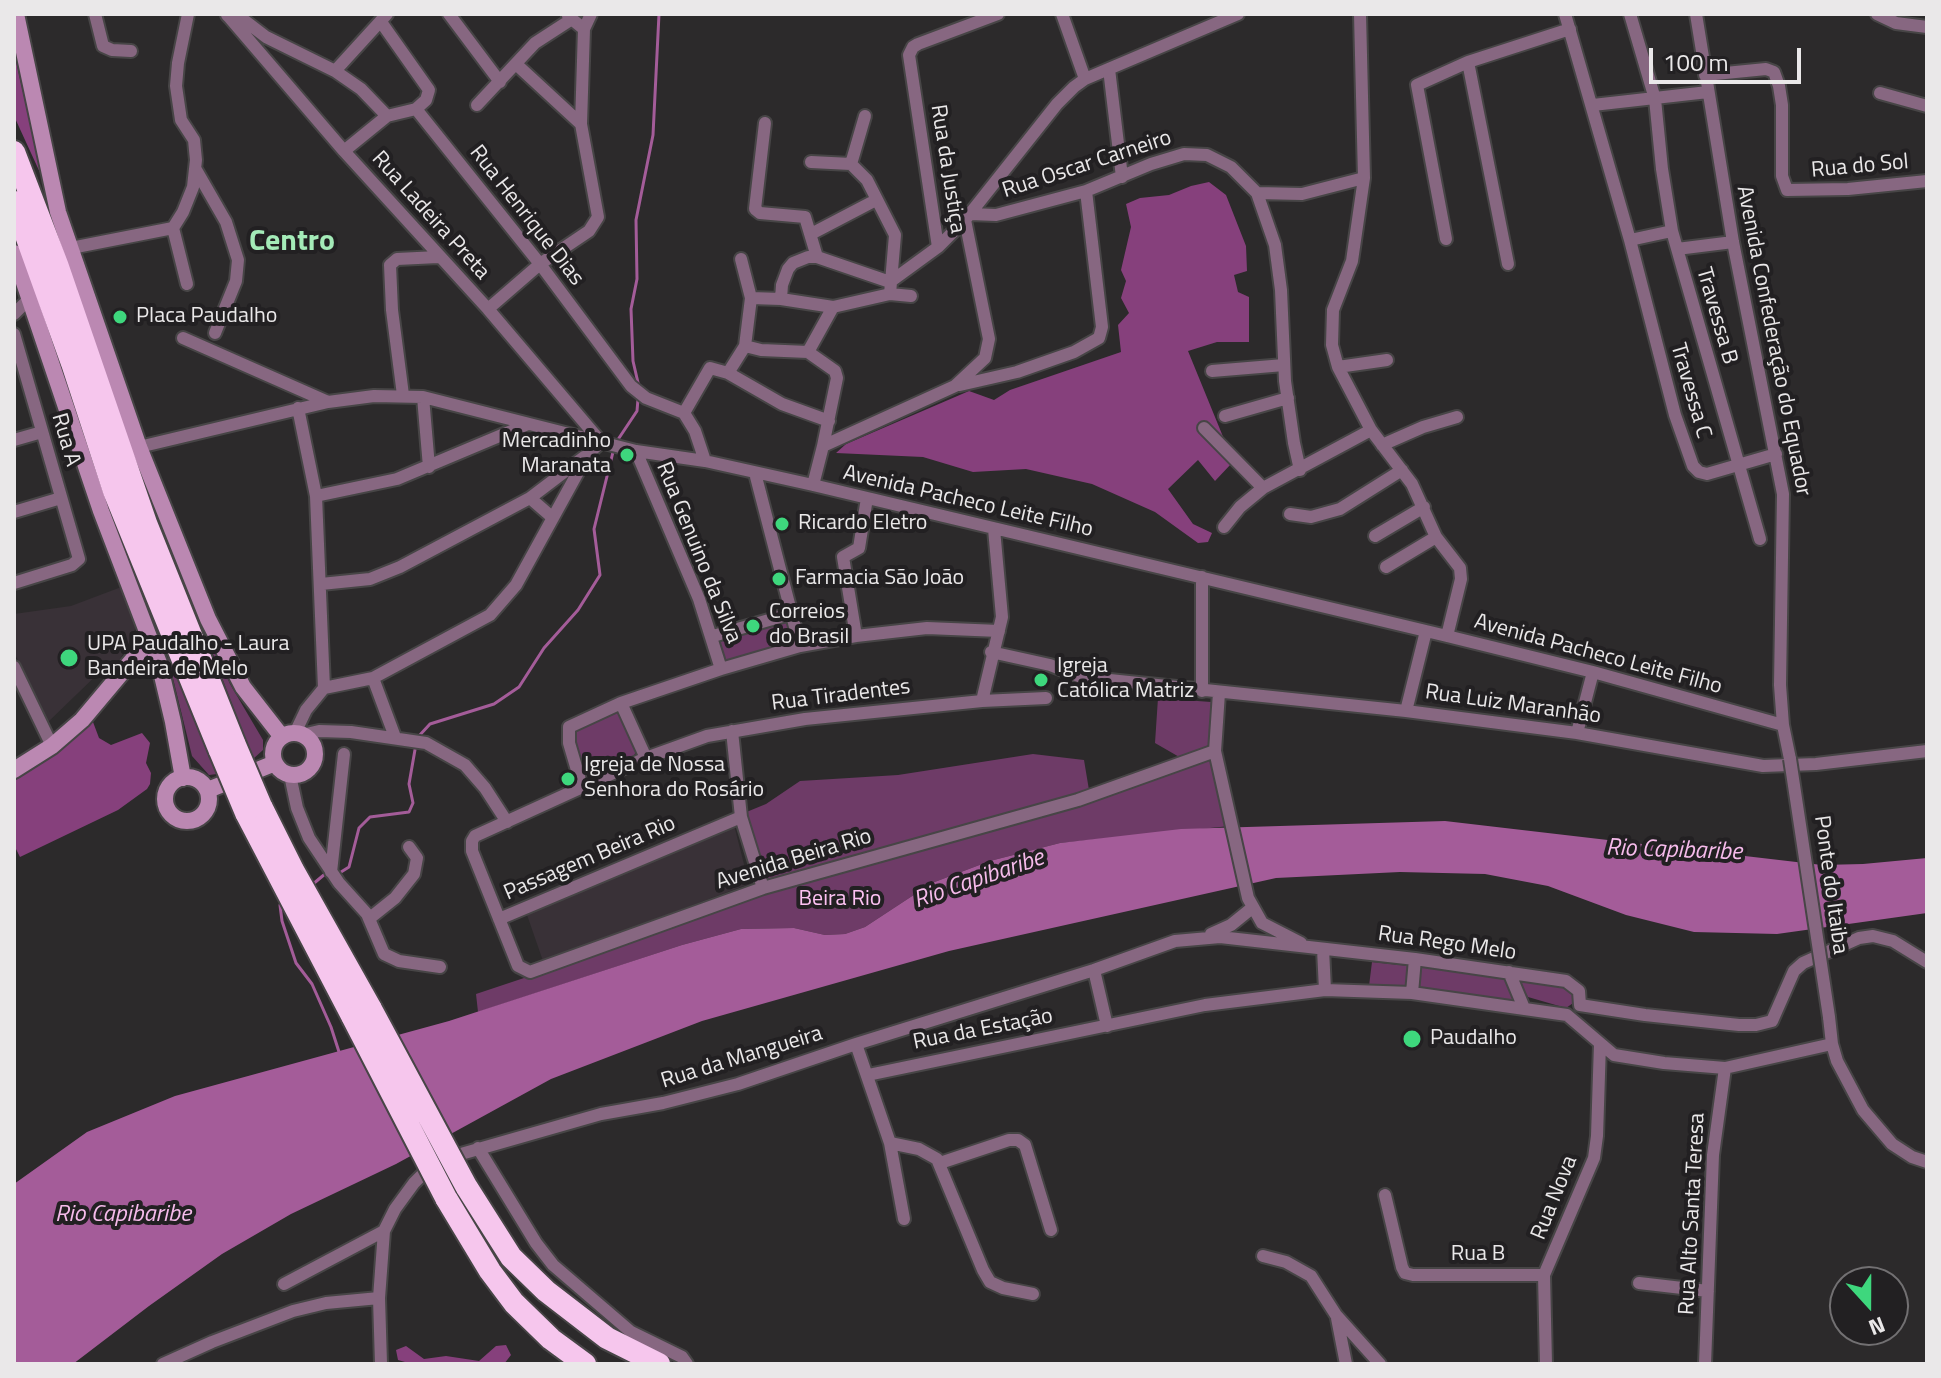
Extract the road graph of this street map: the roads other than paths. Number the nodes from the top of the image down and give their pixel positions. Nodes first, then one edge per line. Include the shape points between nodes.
1 (16, 14) edge
2 (95, 14) edge
3 (188, 14) edge
4 (449, 14) edge
5 (591, 14) edge
6 (998, 14) edge
7 (1062, 14) edge
8 (1238, 14) edge
9 (1360, 14) edge
10 (1565, 14) edge
11 (1630, 14) edge
12 (1696, 14) edge
13 (1877, 14) edge
14 (228, 16) edge
15 (569, 16) edge
16 (384, 18) edge
17 (1219, 18) edge
18 (1927, 27) edge
19 (584, 29) junction
20 (1570, 29) junction
21 (131, 51) dead end
22 (1468, 62) junction
23 (516, 64) junction
24 (1109, 69) junction
25 (335, 71) junction
26 (1705, 75) junction
27 (1085, 79) junction
28 (500, 82) junction
29 (1708, 92) junction
30 (1880, 93) dead end
31 (1655, 99) junction
32 (477, 105) dead end
33 (1593, 105) junction
34 (1927, 106) edge
35 (416, 109) junction
36 (387, 116) junction
37 (865, 116) dead end
38 (765, 123) dead end
39 (581, 124) junction
40 (344, 151) junction
41 (14, 152) edge
42 (811, 162) dead end
43 (851, 164) junction
44 (195, 168) junction
45 (1122, 177) junction
46 (1364, 178) junction
47 (1927, 181) edge
48 (1086, 191) junction
49 (1257, 193) junction
50 (876, 200) junction
51 (14, 202) edge
52 (968, 217) junction
53 (173, 228) junction
54 (1672, 231) junction
55 (811, 234) junction
56 (1446, 239) dead end
57 (1630, 240) junction
58 (1733, 242) junction
59 (938, 247) junction
60 (71, 248) junction
61 (1677, 249) junction
62 (14, 253) edge
63 (438, 257) junction
64 (817, 257) junction
65 (741, 259) dead end
66 (540, 264) junction
67 (1508, 264) dead end
68 (187, 284) dead end
69 (890, 288) junction
70 (23, 291) edge
71 (911, 296) dead end
72 (751, 298) junction
73 (781, 299) junction
74 (833, 307) junction
75 (488, 309) junction
76 (14, 314) edge
77 (215, 333) dead end
78 (14, 334) edge
79 (183, 338) dead end
80 (745, 346) junction
81 (808, 352) junction
82 (1387, 360) dead end
83 (1284, 365) junction
84 (1338, 367) junction
85 (1212, 371) dead end
86 (728, 373) junction
87 (955, 386) junction
88 (403, 395) junction
89 (423, 397) junction
90 (1288, 398) junction
91 (328, 402) junction
92 (298, 408) junction
93 (684, 413) junction
94 (1225, 416) dead end
95 (1457, 417) dead end
96 (829, 421) junction
97 (528, 424) junction
98 (1204, 428) dead end
99 (1371, 430) junction
100 (42, 432) junction
101 (14, 440) edge
102 (610, 445) junction
103 (1382, 445) junction
104 (823, 446) junction
105 (139, 447) junction
106 (636, 451) junction
107 (588, 454) junction
108 (1776, 454) junction
109 (705, 461) junction
110 (1740, 464) junction
111 (429, 467) junction
112 (1300, 470) junction
113 (1402, 470) junction
114 (755, 473) junction
115 (813, 485) junction
116 (1263, 488) junction
117 (316, 496) junction
118 (61, 498) junction
119 (530, 498) junction
120 (867, 498) junction
121 (1424, 507) junction
122 (14, 512) edge
123 (1290, 514) dead end
124 (553, 518) junction
125 (1224, 527) dead end
126 (994, 529) junction
127 (1375, 536) dead end
128 (1436, 537) junction
129 (1760, 539) dead end
130 (1386, 567) dead end
131 (1202, 577) junction
132 (14, 583) edge
133 (321, 584) junction
134 (790, 614) junction
135 (999, 631) junction
136 (1426, 631) junction
137 (713, 636) junction
138 (856, 636) junction
139 (1447, 636) junction
140 (150, 639) junction
141 (800, 646) junction
142 (991, 652) junction
143 (14, 667) edge
144 (721, 669) junction
145 (1593, 672) junction
146 (373, 678) junction
147 (324, 688) junction
148 (1202, 691) junction
149 (1219, 693) junction
150 (1046, 698) dead end
151 (982, 701) junction
152 (621, 703) junction
153 (1406, 711) junction
154 (1783, 725) junction
155 (732, 731) junction
156 (1577, 733) junction
157 (293, 735) junction
158 (395, 737) junction
159 (52, 746) junction
160 (227, 748) junction
161 (1215, 751) junction
162 (1927, 751) edge
163 (344, 754) dead end
164 (646, 758) junction
165 (1790, 759) joint
166 (275, 763) junction
167 (14, 770) edge
168 (290, 775) junction
169 (183, 778) junction
170 (582, 787) junction
171 (208, 790) junction
172 (741, 817) junction
173 (507, 822) junction
174 (473, 839) joint
175 (409, 847) dead end
176 (331, 872) junction
177 (763, 888) junction
178 (1250, 903) junction
179 (370, 918) junction
180 (499, 919) junction
181 (1202, 936) junction
182 (1317, 948) junction
183 (1415, 959) junction
184 (1927, 962) edge
185 (440, 967) dead end
186 (1094, 970) junction
187 (1509, 972) junction
188 (1325, 990) junction
189 (1412, 993) junction
190 (1580, 1005) junction
191 (1524, 1008) junction
192 (362, 1014) junction
193 (1567, 1015) junction
194 (1107, 1026) junction
195 (856, 1044) junction
196 (1600, 1044) junction
197 (1832, 1044) junction
198 (1725, 1068) junction
199 (868, 1075) junction
200 (890, 1143) junction
201 (478, 1148) junction
202 (1927, 1162) edge
203 (940, 1163) junction
204 (1385, 1195) dead end
205 (904, 1219) dead end
206 (1051, 1230) dead end
207 (384, 1231) junction
208 (1263, 1256) dead end
209 (1544, 1275) junction
210 (1639, 1283) dead end
211 (284, 1284) dead end
212 (1708, 1291) junction
213 (1033, 1294) dead end
214 (379, 1298) junction
215 (1336, 1315) junction
216 (163, 1364) edge
217 (381, 1364) edge
218 (585, 1364) edge
219 (659, 1364) edge
220 (687, 1364) edge
221 (1346, 1364) edge
222 (1380, 1364) edge
223 (1546, 1364) edge
224 (1705, 1364) edge

1 - 60 main road via 49,175
2 - 21 street via 103,46
3 - 44 street via 176,86 181,120 196,145
4 - 28 street
5 - 19 street
6 - 59 street, Rua da Justiça via 915,45 910,52
7 - 27 street
8 - 17 street, Rua da Justiça
9 - 46 street
10 - 20 street, Travessa C
11 - 31 street, Travessa B
12 - 26 street, Avenida Confederação do Equador
13 - 18 street
14 - 25 street, Rua Ladeira Preta via 240,17 266,37
14 - 40 street, Rua Ladeira Preta
15 - 19 street
15 - 23 street
16 - 25 street
16 - 35 street via 429,90
17 - 24 street, Rua da Justiça
19 - 39 street
20 - 22 street
20 - 33 street, Travessa C
22 - 56 street via 1416,90
22 - 67 street
23 - 28 street
23 - 39 street
24 - 27 street, Rua da Justiça
24 - 45 street
25 - 36 street, Rua Ladeira Preta
26 - 29 street, Avenida Confederação do Equador
26 - 47 street, Rua do Sol via 1774,72 1782,105 1787,190
27 - 52 street, Rua da Justiça via 1057,104
28 - 32 street
29 - 31 street
29 - 58 street, Avenida Confederação do Equador
30 - 34 street
31 - 33 street
31 - 54 street, Travessa B
33 - 57 street, Travessa C
35 - 36 street
35 - 66 street, Rua Henrique Dias
36 - 40 street
37 - 43 street
38 - 55 street via 755,207 760,213 805,217
39 - 66 street via 597,220
40 - 63 street, Rua Ladeira Preta
41 - 160 highway
42 - 43 street
43 - 50 street via 867,180
44 - 53 street via 189,199
44 - 77 street via 226,222 238,260 236,281
45 - 48 street, Rua Oscar Carneiro
45 - 49 street, Rua Oscar Carneiro via 1184,154 1207,155 1231,167
46 - 49 street via 1302,194
46 - 84 street via 1352,261 1333,310 1332,345
48 - 52 street, Rua Oscar Carneiro via 996,215
48 - 87 street via 1099,338 1017,372
49 - 83 street, Rua Oscar Carneiro via 1279,266
50 - 55 street
50 - 69 street via 895,235
51 - 160 highway via 114,491
52 - 59 street, Rua da Justiça
52 - 87 street via 989,347 980,364
53 - 60 street
53 - 68 street
54 - 57 street
54 - 61 street, Travessa B
55 - 64 street
57 - 110 street, Travessa C via 1693,466 1707,474
58 - 61 street
58 - 108 street, Avenida Confederação do Equador
59 - 69 street
60 - 105 main road
61 - 110 street, Travessa B
62 - 70 main road
63 - 75 street, Rua Ladeira Preta
63 - 88 street via 397,259 390,265
64 - 69 street
64 - 73 street via 800,259 788,269
65 - 72 street
66 - 75 street
66 - 93 street, Rua Henrique Dias via 631,386
69 - 71 street
69 - 74 street
70 - 76 street
70 - 140 main road
72 - 73 street
72 - 80 street
73 - 74 street
74 - 81 street
75 - 102 street, Rua Ladeira Preta
78 - 100 street, Rua A
79 - 91 street
80 - 81 street
80 - 86 street
81 - 96 street via 836,373
82 - 84 street
83 - 85 street
83 - 90 street, Rua Oscar Carneiro
84 - 99 street
86 - 93 street via 710,368
86 - 96 street via 782,404
87 - 104 street
88 - 89 street, Avenida Pacheco Leite Filho
88 - 91 street, Avenida Pacheco Leite Filho
89 - 97 street, Avenida Pacheco Leite Filho
89 - 111 street
90 - 94 street
90 - 112 street, Rua Oscar Carneiro
91 - 92 street, Avenida Pacheco Leite Filho
92 - 105 street, Avenida Pacheco Leite Filho
92 - 117 street
93 - 109 street
95 - 103 street
96 - 104 street
97 - 102 street, Avenida Pacheco Leite Filho
97 - 111 street
98 - 116 street
99 - 103 street
99 - 112 street
100 - 101 street
100 - 118 street, Rua A
102 - 106 street, Avenida Pacheco Leite Filho
102 - 107 street
103 - 113 street
104 - 115 street
105 - 157 main road via 208,619 243,687
106 - 109 street, Avenida Pacheco Leite Filho
106 - 137 street, Rua Genuino da Silva
107 - 119 street
107 - 124 street
108 - 110 street, Travessa C
108 - 154 street, Avenida Confederação do Equador via 1785,512
109 - 114 street, Avenida Pacheco Leite Filho
110 - 129 street, Travessa B
111 - 117 street
112 - 116 street
113 - 121 street
113 - 123 street via 1340,509 1311,517
114 - 115 street, Avenida Pacheco Leite Filho
114 - 134 street
115 - 120 street, Avenida Pacheco Leite Filho
116 - 125 street
117 - 133 street
118 - 122 street
118 - 132 street, Rua A via 78,561
119 - 124 street
119 - 133 street via 381,575
120 - 126 street, Avenida Pacheco Leite Filho
120 - 138 street via 859,548 843,557
121 - 127 street
121 - 128 street
124 - 146 street via 516,585 490,615
126 - 131 street, Avenida Pacheco Leite Filho
126 - 135 street
128 - 130 street
128 - 139 street via 1461,572
131 - 136 street, Avenida Pacheco Leite Filho
131 - 148 street
133 - 147 street
134 - 137 street
134 - 141 street
135 - 138 street via 927,628
135 - 142 street
136 - 139 street, Avenida Pacheco Leite Filho
136 - 153 street
137 - 144 street, Rua Genuino da Silva
138 - 141 street
139 - 145 street, Avenida Pacheco Leite Filho
140 - 159 main road via 82,720
140 - 169 main road
141 - 144 street
142 - 148 street, Rua Luiz Maranhão via 1081,677
142 - 151 street
143 - 159 street
144 - 152 street
145 - 154 street, Avenida Pacheco Leite Filho
145 - 156 street
146 - 147 street
146 - 158 street
147 - 157 street
148 - 149 street, Rua Luiz Maranhão
149 - 153 street, Rua Luiz Maranhão
149 - 161 street
150 - 151 street, Rua Tiradentes
151 - 155 street, Rua Tiradentes
152 - 164 street
152 - 170 street via 569,727
153 - 156 street, Rua Luiz Maranhão
154 - 165 street, Avenida Confederação do Equador
155 - 164 street, Rua Tiradentes
155 - 172 street
156 - 162 street, Rua Luiz Maranhão via 1763,766
157 - 158 street via 332,731
157 - 166 main road via 273,749
157 - 168 main road via 315,750 313,764
158 - 173 street via 426,743 465,765
159 - 167 main road
160 - 192 highway, bridge via 253,809 288,861
161 - 177 street, Avenida Beira Rio via 1078,800
161 - 178 street
163 - 176 street
164 - 170 street, Rua Tiradentes
165 - 197 street, Ponte do Itaiba, bridge
166 - 168 main road
166 - 171 main road
168 - 176 street via 303,824
169 - 171 main road via 197,779
169 - 171 main road via 170,785 165,798 169,812 181,820 201,816 209,804
170 - 173 street, Rua Tiradentes
172 - 177 street
172 - 180 street, Passagem Beira Rio
173 - 174 street, Rua Tiradentes
174 - 180 street, Avenida Beira Rio via 472,851
175 - 179 street via 417,858 414,874
176 - 179 street
177 - 180 street, Avenida Beira Rio via 530,972 518,966
178 - 181 street via 1231,925
178 - 182 street via 1262,923
179 - 185 street via 386,956
181 - 182 street, Rua Rego Melo
181 - 186 street, Rua da Mangueira
182 - 183 street, Rua Rego Melo
182 - 188 street
183 - 187 street, Rua Rego Melo
183 - 189 street
184 - 190 street via 1882,938 1841,944 1794,971 1775,1018 1764,1024
186 - 194 street
186 - 195 street, Rua da Mangueira
187 - 190 street, Rua Rego Melo via 1566,981 1576,987
187 - 191 street
188 - 189 street, Rua da Estação
188 - 194 street, Rua da Estação via 1205,1005
189 - 191 street, Rua da Estação
190 - 193 street
191 - 193 street, Rua da Estação
192 - 218 highway, bridge via 446,1198 490,1271 514,1303
192 - 219 highway, bridge via 511,1257 607,1338
193 - 196 street
194 - 199 street, Rua da Estação
195 - 199 street
195 - 201 street, Rua da Mangueira via 710,1093 601,1114
196 - 198 street via 1621,1056
196 - 209 street, Rua Nova via 1594,1158
197 - 198 street
197 - 202 street, Ponte do Itaiba via 1842,1072 1873,1123 1903,1153
198 - 212 street, Rua Alto Santa Teresa via 1713,1155
199 - 200 street
200 - 203 street via 927,1152
200 - 205 street
201 - 207 street, Rua da Mangueira via 423,1174
201 - 220 street via 553,1265 631,1332
203 - 206 street via 1018,1140 1025,1145
203 - 213 street via 990,1282
204 - 209 street, Rua B via 1405,1273
207 - 211 street
207 - 214 street
208 - 215 street via 1311,1276
209 - 223 street, Rua Nova
210 - 212 street
212 - 224 street, Rua Alto Santa Teresa
214 - 216 street via 293,1311
214 - 217 street
215 - 221 street
215 - 222 street

